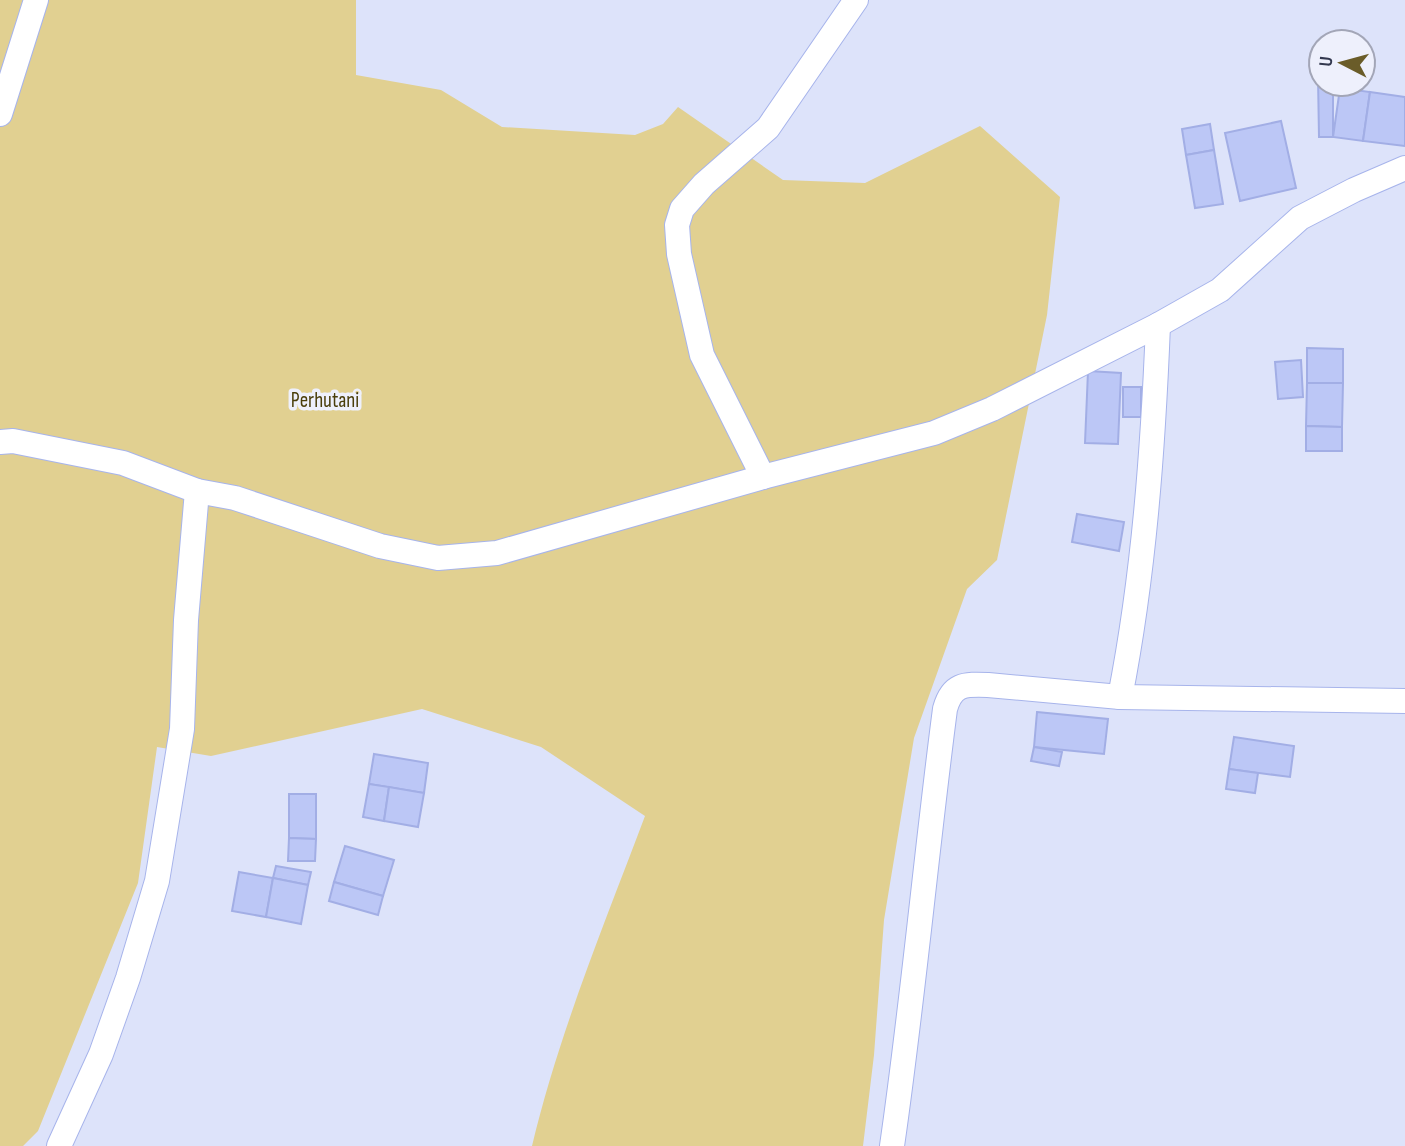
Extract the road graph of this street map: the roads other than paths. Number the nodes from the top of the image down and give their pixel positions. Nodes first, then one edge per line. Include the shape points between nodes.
1 (36, 0) edge
2 (856, 0) edge
3 (0, 114) edge
4 (1405, 168) edge
5 (1158, 325) junction
6 (0, 442) edge
7 (763, 477) junction
8 (197, 491) junction
9 (1120, 697) junction
10 (1405, 701) edge
11 (59, 1146) edge
12 (892, 1146) edge

1 - 3 street
2 - 7 street via 768,128 705,184 682,209 677,225 679,254 702,355
4 - 5 street via 1300,218 1220,290
5 - 7 street via 992,409 934,433
5 - 9 street via 1152,464 1132,636
6 - 8 street via 123,463
7 - 8 street via 497,553 438,558 380,546 235,498
8 - 11 street via 182,729 157,881 101,1054
9 - 10 street
9 - 12 street via 988,685 957,688 948,696

